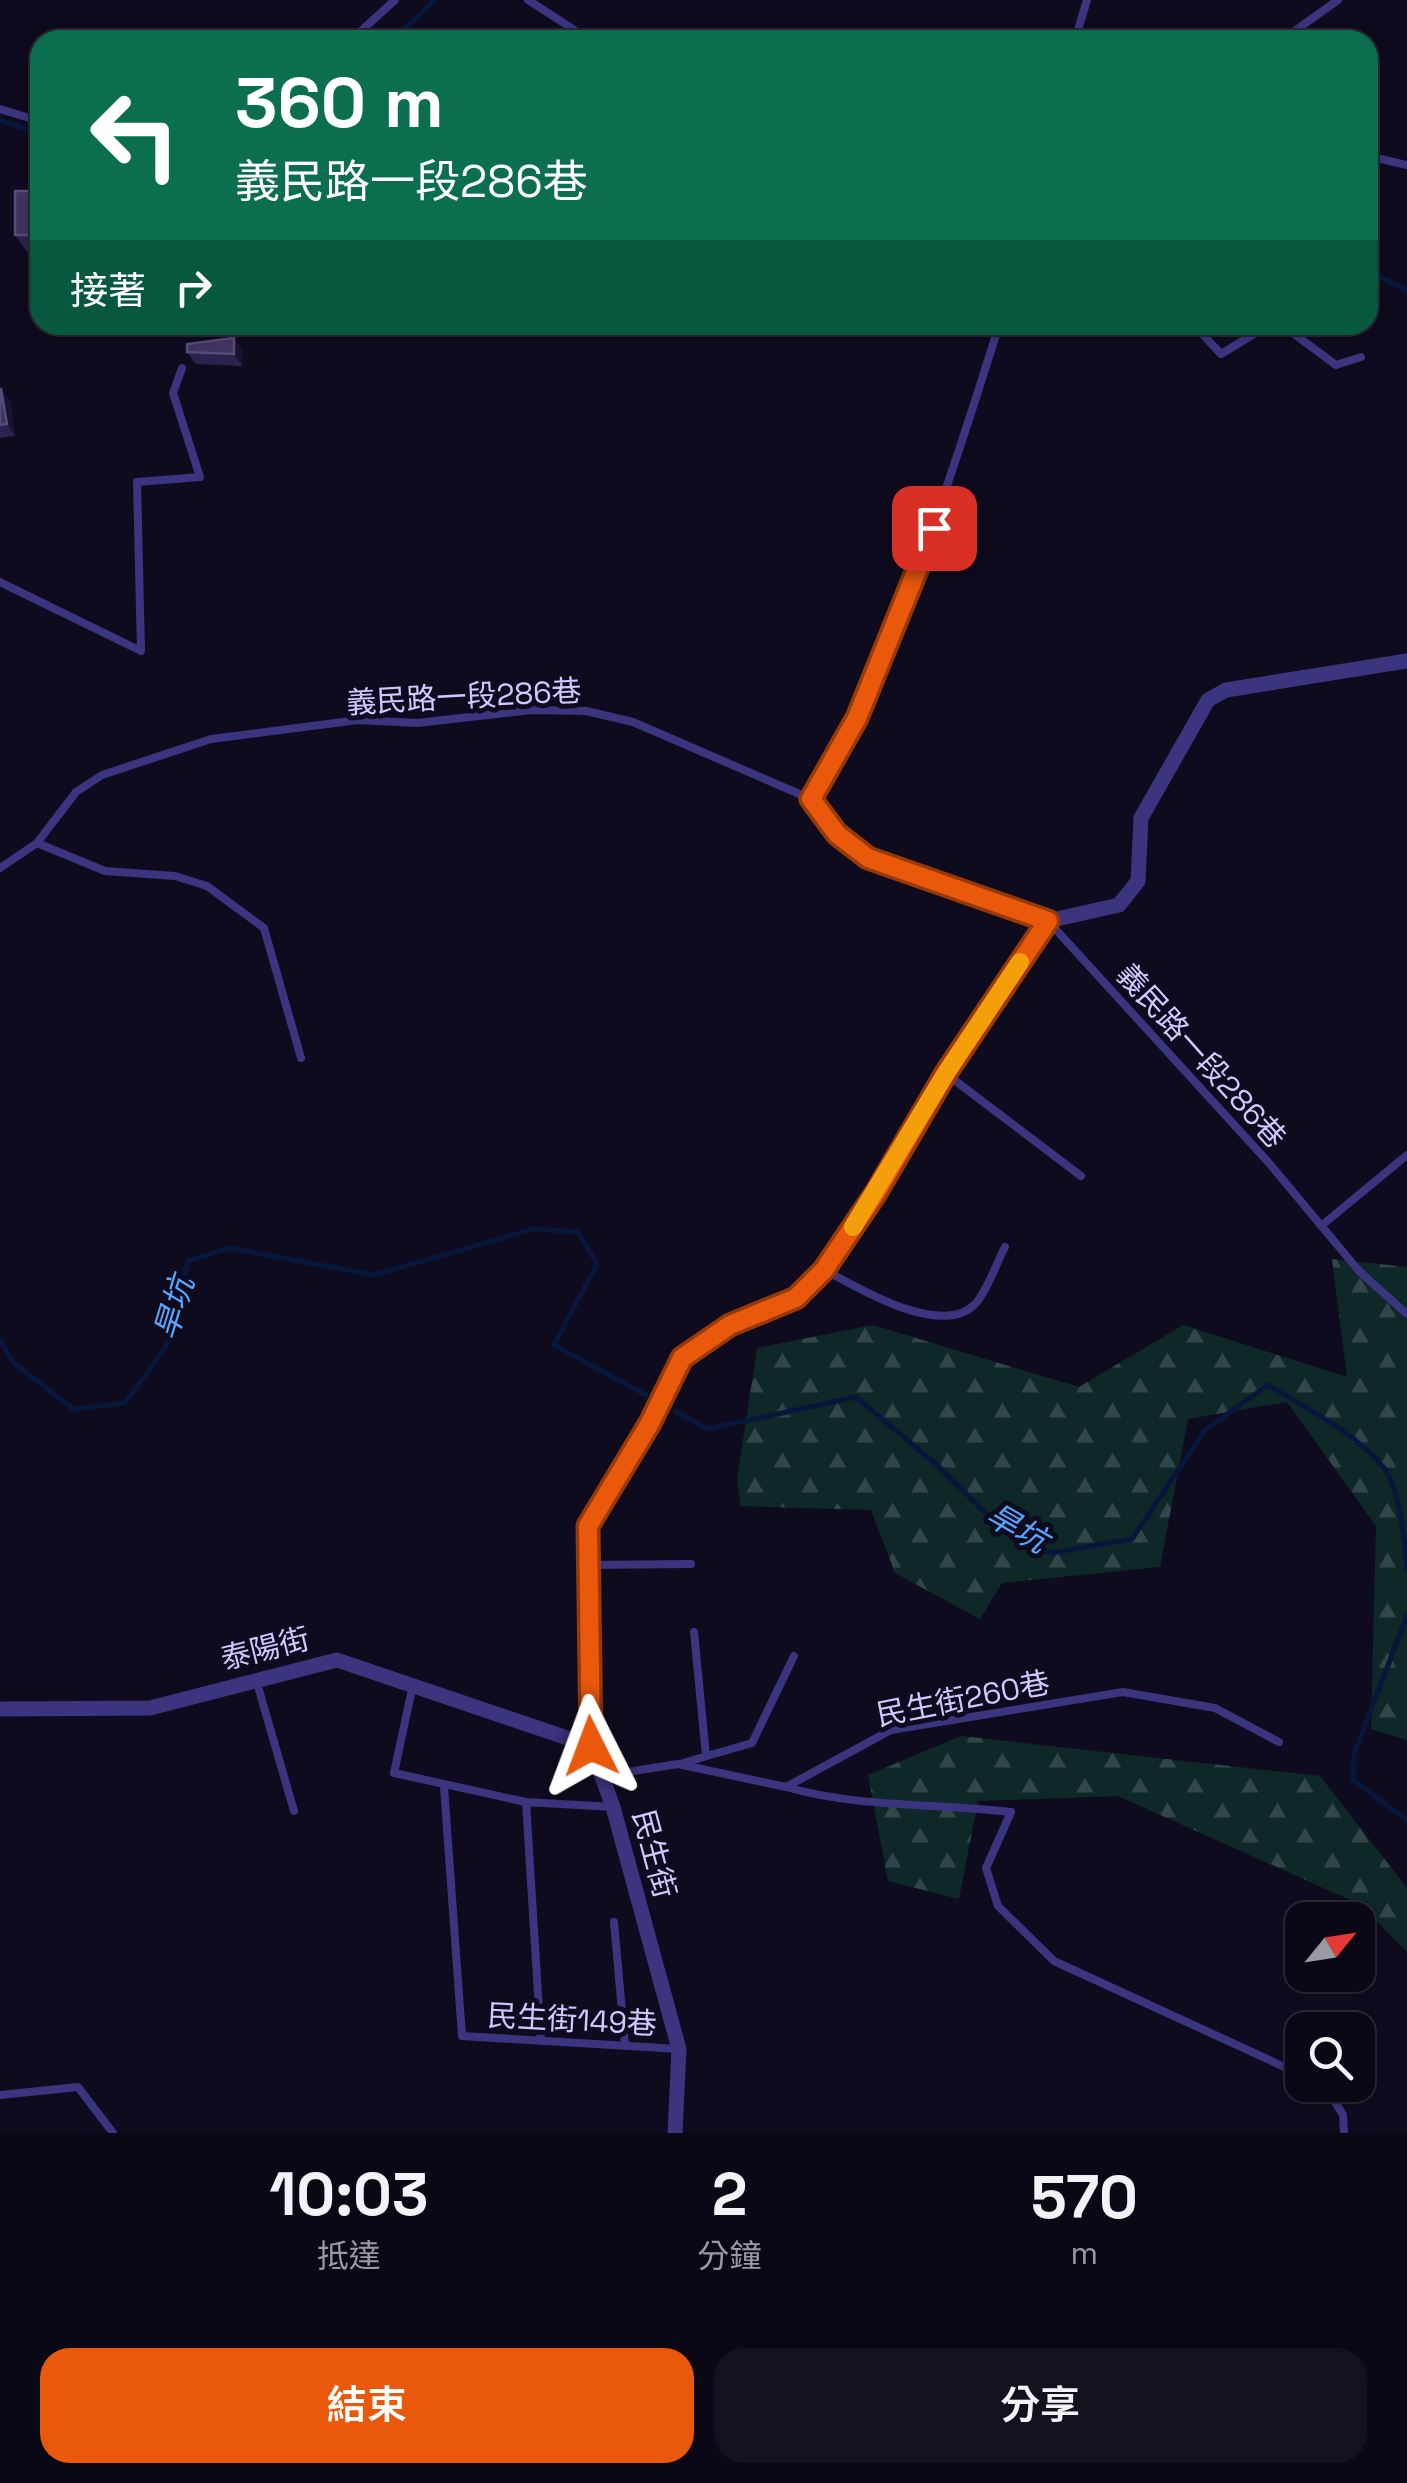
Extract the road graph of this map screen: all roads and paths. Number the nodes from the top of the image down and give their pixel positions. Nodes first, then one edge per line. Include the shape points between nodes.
1 (396, 0) edge
2 (528, 0) edge
3 (1087, 0) edge
4 (1338, 0) edge
5 (362, 30) edge
6 (574, 30) edge
7 (1079, 30) edge
8 (1296, 30) edge
9 (0, 108) edge
10 (30, 117) edge
11 (1378, 158) edge
12 (1407, 165) edge
13 (996, 335) edge
14 (1203, 335) edge
15 (1252, 335) edge
16 (1296, 335) edge
17 (1361, 357) dead end
18 (182, 368) dead end
19 (0, 582) edge
20 (1407, 661) edge
21 (811, 799) junction
22 (37, 844) junction
23 (0, 868) edge
24 (1048, 921) junction
25 (300, 1058) dead end
26 (946, 1073) junction
27 (1407, 1155) edge
28 (1081, 1176) dead end
29 (1321, 1226) junction
30 (1005, 1247) dead end
31 (824, 1270) junction
32 (1407, 1314) edge
33 (691, 1564) dead end
34 (588, 1565) junction
35 (694, 1632) dead end
36 (794, 1656) dead end
37 (256, 1678) junction
38 (412, 1688) junction
39 (0, 1709) edge
40 (1278, 1742) dead end
41 (591, 1746) junction
42 (706, 1756) junction
43 (678, 1764) junction
44 (602, 1776) junction
45 (444, 1786) junction
46 (786, 1788) junction
47 (526, 1802) junction
48 (613, 1807) junction
49 (294, 1811) dead end
50 (614, 1922) dead end
51 (541, 2041) junction
52 (624, 2046) junction
53 (679, 2048) junction
54 (1285, 2067) edge
55 (0, 2096) edge
56 (1335, 2102) edge
57 (113, 2133) edge
58 (676, 2133) edge
59 (1344, 2133) edge

1 - 5 lane
2 - 6 lane
3 - 7 lane
4 - 8 lane
9 - 10 lane
11 - 12 lane
13 - 21 lane via 914,585 857,718
14 - 15 lane via 1221,354
16 - 17 lane via 1336,364
18 - 19 lane via 173,392 200,477 137,482 141,651
20 - 24 street via 1226,690 1208,700 1141,818 1138,881 1119,905
21 - 22 lane, 義民路一段286巷 via 633,722 586,711 417,723 358,720 211,740 102,775 76,792
21 - 24 lane, 義民路一段286巷 via 837,834 868,858
22 - 23 lane, 義民路一段286巷
22 - 25 lane via 105,872 175,876 207,886 264,928
24 - 26 street, 民生街
24 - 29 lane, 義民路一段286巷
26 - 28 lane
26 - 31 street, 民生街
27 - 29 lane
29 - 32 lane, 義民路一段286巷
30 - 31 lane via 976,1303 960,1314 898,1308
31 - 34 street, 民生街 via 796,1298 730,1325 682,1358 588,1526
33 - 34 lane
34 - 41 street, 民生街
35 - 42 lane
36 - 42 lane via 752,1742
37 - 38 street, 泰陽街 via 337,1660
37 - 39 street, 泰陽街 via 150,1708
37 - 49 lane
38 - 41 street, 泰陽街
38 - 45 lane via 394,1773
40 - 46 lane, 民生街260巷 via 1216,1708 1123,1692 891,1730
41 - 44 street, 民生街
42 - 43 lane
43 - 44 lane
43 - 46 lane
44 - 48 street, 民生街
45 - 47 lane
45 - 51 lane, 民生街149巷 via 462,2036
46 - 54 lane via 834,1800 1011,1812 986,1868 998,1906 1054,1960
47 - 48 lane
47 - 51 lane
48 - 53 street, 民生街
50 - 52 lane
51 - 52 lane, 民生街149巷
52 - 53 lane, 民生街149巷
53 - 58 street, 民生街
55 - 57 lane via 78,2087
56 - 59 lane

